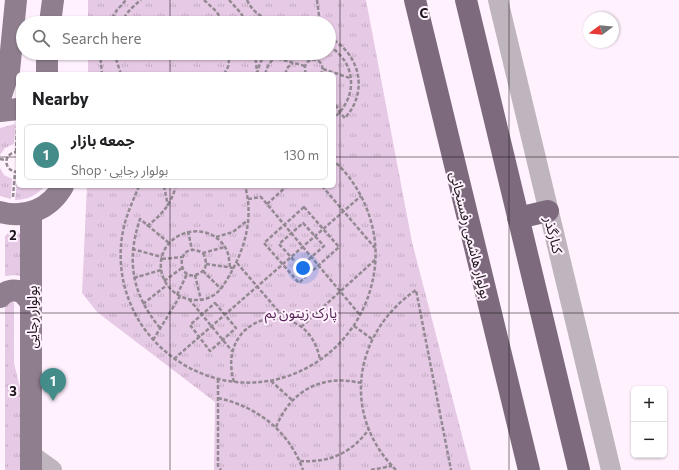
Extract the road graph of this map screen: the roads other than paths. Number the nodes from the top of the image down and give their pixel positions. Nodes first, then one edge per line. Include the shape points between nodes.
1 (16, 0) edge
2 (53, 0) edge
3 (415, 0) edge
4 (466, 0) edge
5 (498, 0) edge
6 (51, 16) edge
7 (47, 60) edge
8 (47, 72) edge
9 (0, 99) edge
10 (16, 109) edge
11 (0, 111) edge
12 (62, 188) edge
13 (548, 211) junction
14 (14, 213) edge
15 (518, 218) junction
16 (0, 297) edge
17 (31, 307) junction
18 (31, 463) edge
19 (52, 470) edge
20 (529, 470) edge
21 (579, 470) edge
22 (611, 470) edge

1 - 9 main road via 9,71
2 - 6 main road
3 - 20 highway, بولوار هاشمی رفسنجانی
4 - 15 highway
5 - 13 street, کنارگذر
7 - 8 main road
10 - 11 main road
12 - 14 main road via 51,202 41,209
13 - 15 highway
13 - 22 street, کنارگذر
14 - 17 main road, بولوار رجایی
15 - 21 highway
16 - 17 main road via 10,290 22,292 30,301
17 - 18 main road, بولوار رجایی
18 - 19 street

